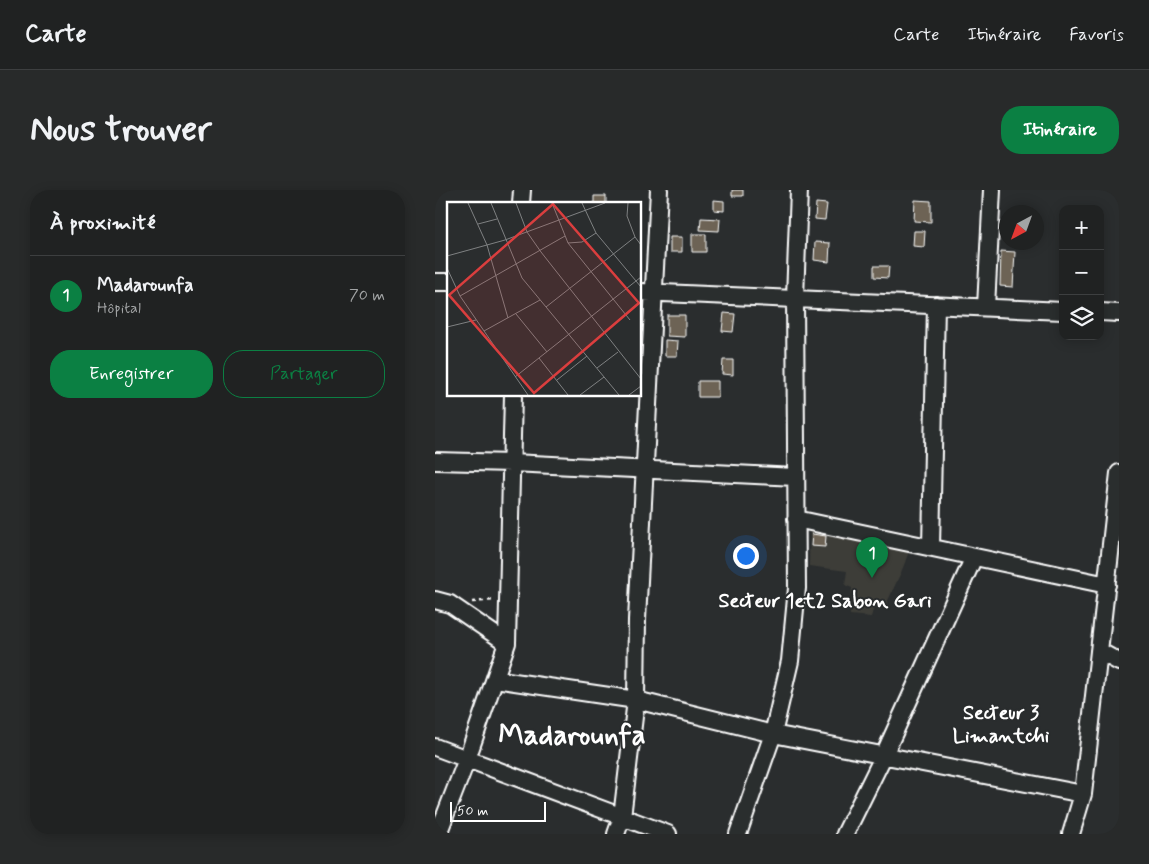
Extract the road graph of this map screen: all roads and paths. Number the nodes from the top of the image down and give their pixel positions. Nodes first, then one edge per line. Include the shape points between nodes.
1 (659, 190) edge
2 (799, 190) edge
3 (992, 190) edge
4 (647, 293) edge
5 (795, 298) junction
6 (936, 305) junction
7 (986, 307) junction
8 (1059, 311) edge
9 (1104, 312) edge
10 (1119, 313) edge
11 (513, 396) edge
12 (435, 461) edge
13 (512, 463) junction
14 (645, 470) junction
15 (1119, 473) edge
16 (795, 477) junction
17 (796, 519) junction
18 (931, 547) junction
19 (973, 557) junction
20 (1107, 585) junction
21 (508, 600) junction
22 (443, 602) edge
23 (507, 643) junction
24 (1099, 652) junction
25 (1119, 662) edge
26 (495, 679) junction
27 (636, 700) junction
28 (773, 734) junction
29 (435, 747) edge
30 (884, 755) junction
31 (467, 759) junction
32 (1083, 794) junction
33 (622, 817) junction
34 (438, 834) edge
35 (616, 834) edge
36 (668, 834) edge
37 (738, 834) edge
38 (845, 834) edge
39 (1071, 834) edge

1 - 4 street
2 - 5 street
3 - 7 street
4 - 5 street
4 - 14 street
5 - 6 street
5 - 16 street
6 - 7 street
6 - 18 street
7 - 8 street
9 - 10 street
11 - 13 street
12 - 13 street
13 - 14 street
13 - 21 street
14 - 16 street
14 - 27 street
15 - 20 street
16 - 17 street
17 - 18 street
17 - 28 street via 797,588 790,660
18 - 19 street
19 - 20 street
19 - 30 street
20 - 24 street
21 - 22 path
21 - 23 street
22 - 23 street
23 - 26 street
24 - 25 street
24 - 32 street
26 - 27 street
26 - 31 street
27 - 28 street
27 - 33 street
28 - 30 street
28 - 37 street
29 - 31 street
30 - 32 street
30 - 38 street
31 - 33 street
31 - 34 street
32 - 39 street
33 - 35 street
33 - 36 street

